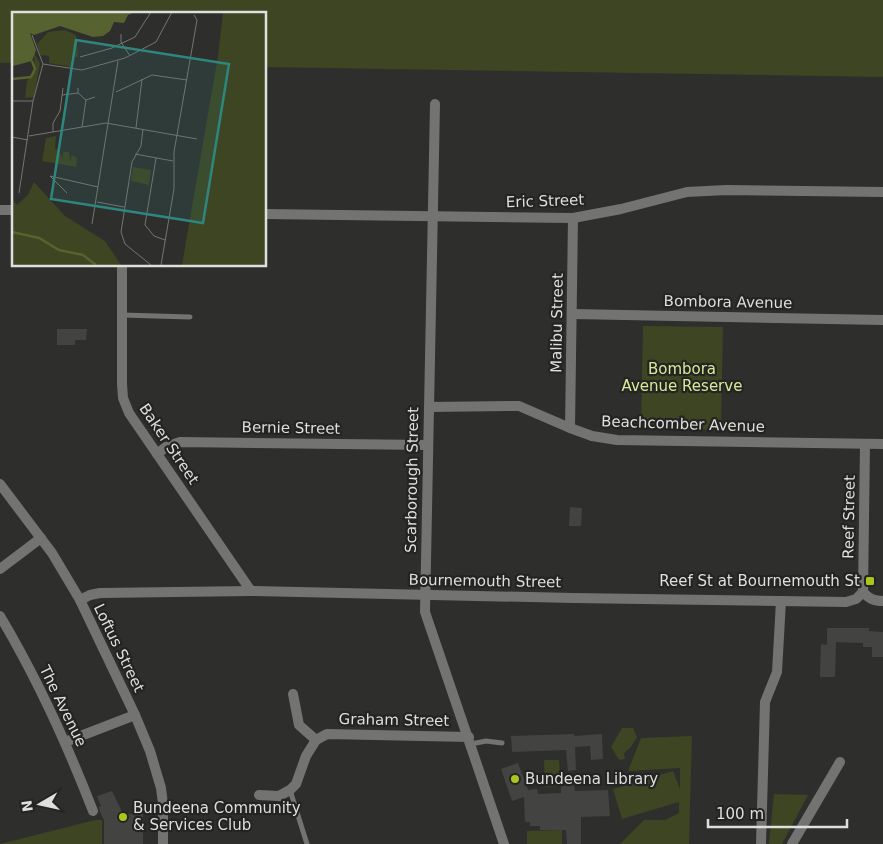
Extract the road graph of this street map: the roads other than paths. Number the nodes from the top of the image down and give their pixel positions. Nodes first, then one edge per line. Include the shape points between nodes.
1 (435, 104) dead end
2 (883, 192) edge
3 (266, 214) edge
4 (433, 217) junction
5 (573, 218) junction
6 (122, 266) edge
7 (122, 314) junction
8 (572, 314) junction
9 (190, 317) dead end
10 (883, 320) edge
11 (429, 407) junction
12 (570, 428) junction
13 (865, 444) junction
14 (883, 444) edge
15 (428, 445) junction
16 (157, 454) junction
17 (0, 484) edge
18 (41, 538) junction
19 (0, 569) edge
20 (251, 590) junction
21 (863, 592) junction
22 (425, 594) junction
23 (80, 600) junction
24 (780, 601) junction
25 (883, 601) edge
26 (0, 616) edge
27 (293, 694) dead end
28 (135, 715) junction
29 (316, 740) junction
30 (470, 740) junction
31 (65, 742) junction
32 (502, 743) dead end
33 (840, 762) dead end
34 (290, 790) junction
35 (259, 795) dead end
36 (94, 811) dead end
37 (163, 844) edge
38 (307, 844) edge
39 (504, 844) edge
40 (761, 844) edge
41 (792, 844) edge

1 - 4 street, Scarborough Street
2 - 5 street, Eric Street via 687,192
3 - 4 street, Eric Street
4 - 5 street, Eric Street
4 - 11 street, Scarborough Street
5 - 8 street, Malibu Street
6 - 7 street, Baker Street
7 - 9 lane
7 - 16 street, Baker Street via 123,398 128,413
8 - 10 street, Bombora Avenue
8 - 12 street, Malibu Street
11 - 12 street, Beachcomber Avenue via 519,406
11 - 15 street, Scarborough Street
12 - 13 street, Beachcomber Avenue via 616,440
13 - 14 street, Beachcomber Avenue
13 - 21 street, Reef Street
15 - 16 street, Bernie Street via 180,442 166,446
15 - 22 street, Scarborough Street
16 - 20 street, Baker Street
17 - 18 street, Loftus Street
18 - 19 street
18 - 23 street, Loftus Street
20 - 22 street, Bournemouth Street
20 - 23 street, Bournemouth Street via 100,593
21 - 24 street, Bournemouth Street via 846,602
21 - 25 street via 867,597
22 - 24 street, Bournemouth Street
22 - 30 street, Scarborough Street via 426,612
23 - 28 street, Loftus Street
24 - 40 street via 776,672 765,702
26 - 31 street, The Avenue
27 - 29 street via 299,725
28 - 31 street
28 - 37 street, Loftus Street via 161,788
29 - 30 street, Graham Street via 326,734
29 - 34 street via 296,784
30 - 32 lane
30 - 39 street, Scarborough Street
31 - 36 street, The Avenue
33 - 41 street
34 - 35 street via 280,796
34 - 38 lane

